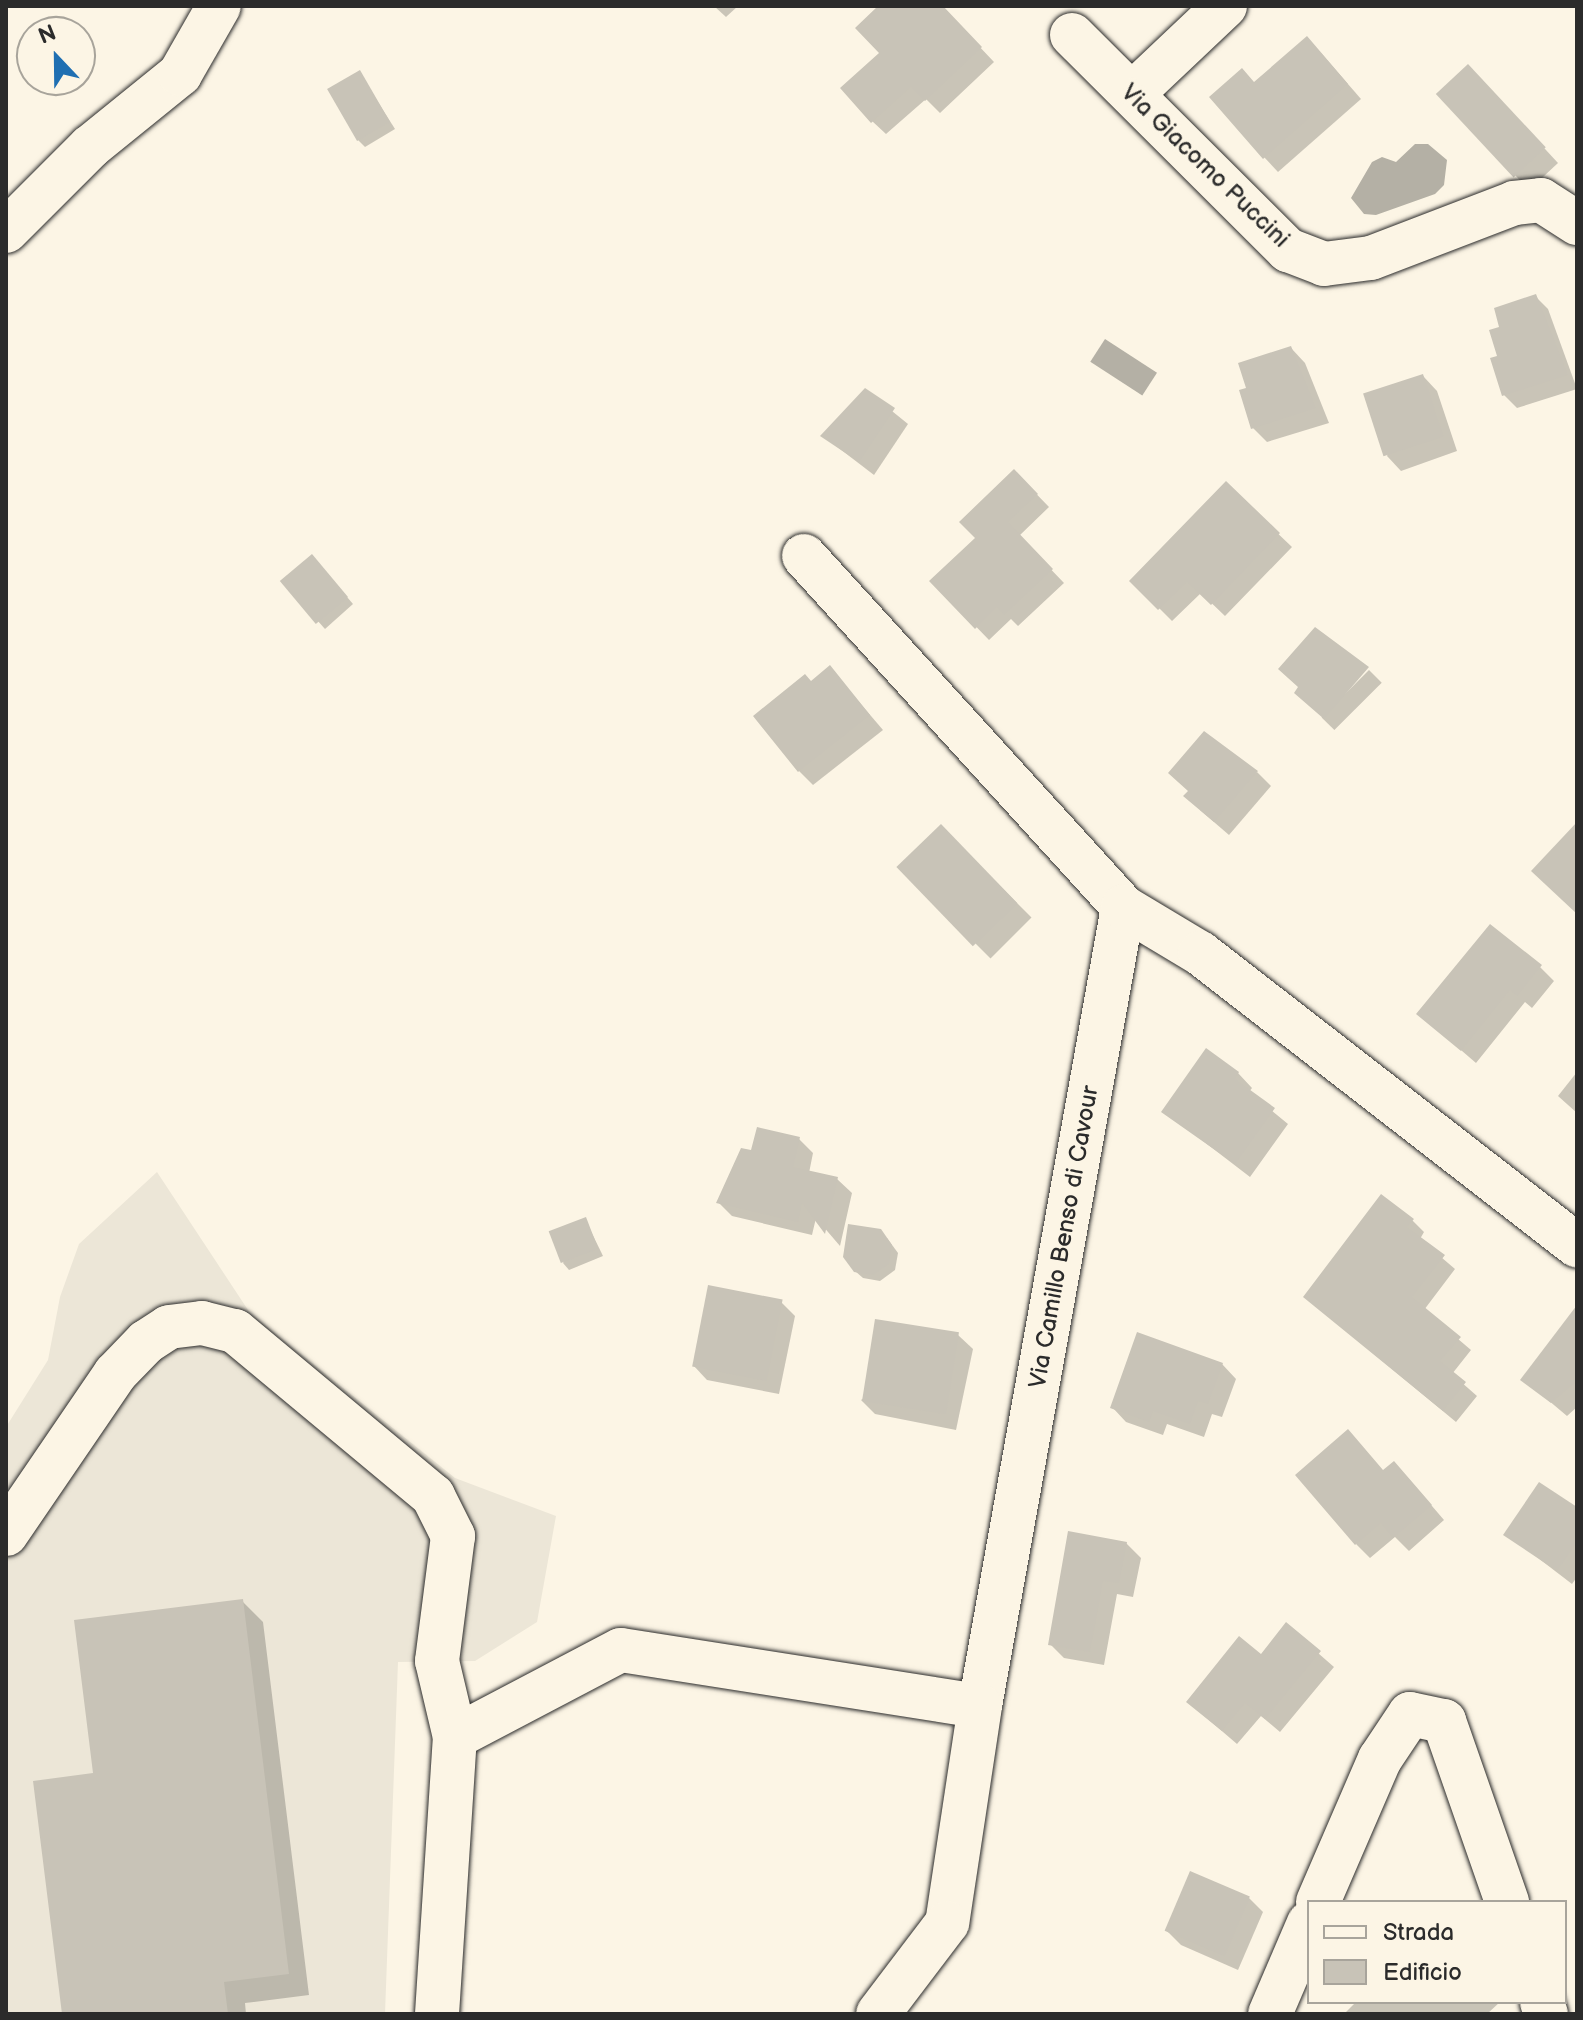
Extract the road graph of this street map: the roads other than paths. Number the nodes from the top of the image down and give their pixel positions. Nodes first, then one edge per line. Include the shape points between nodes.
1 (219, 6) edge
2 (1225, 6) edge
3 (1072, 35) dead end
4 (1132, 94) junction
5 (1577, 223) edge
6 (6, 231) edge
7 (804, 556) dead end
8 (1123, 907) junction
9 (1577, 1245) edge
10 (6, 1534) edge
11 (980, 1706) junction
12 (455, 1737) junction
13 (1319, 1900) edge
14 (1506, 1900) edge
15 (1307, 1928) edge
16 (437, 2014) edge
17 (878, 2014) edge
18 (1270, 2014) edge

1 - 6 street via 180,74 90,147
2 - 4 street
3 - 4 street, Via Giacomo Puccini
4 - 5 street, Via Giacomo Puccini via 1288,250 1324,264 1371,258 1514,203 1541,200
7 - 8 street
8 - 9 street via 1200,953
8 - 11 street, Via Camillo Benso di Cavour
10 - 12 street via 115,1374 146,1342 169,1327 202,1323 235,1331 433,1496 453,1536 437,1661
11 - 12 street via 621,1650
11 - 17 street, Via Camillo Benso di Cavour via 947,1923
12 - 16 street
13 - 14 street via 1380,1759 1410,1714 1444,1721
15 - 18 street

